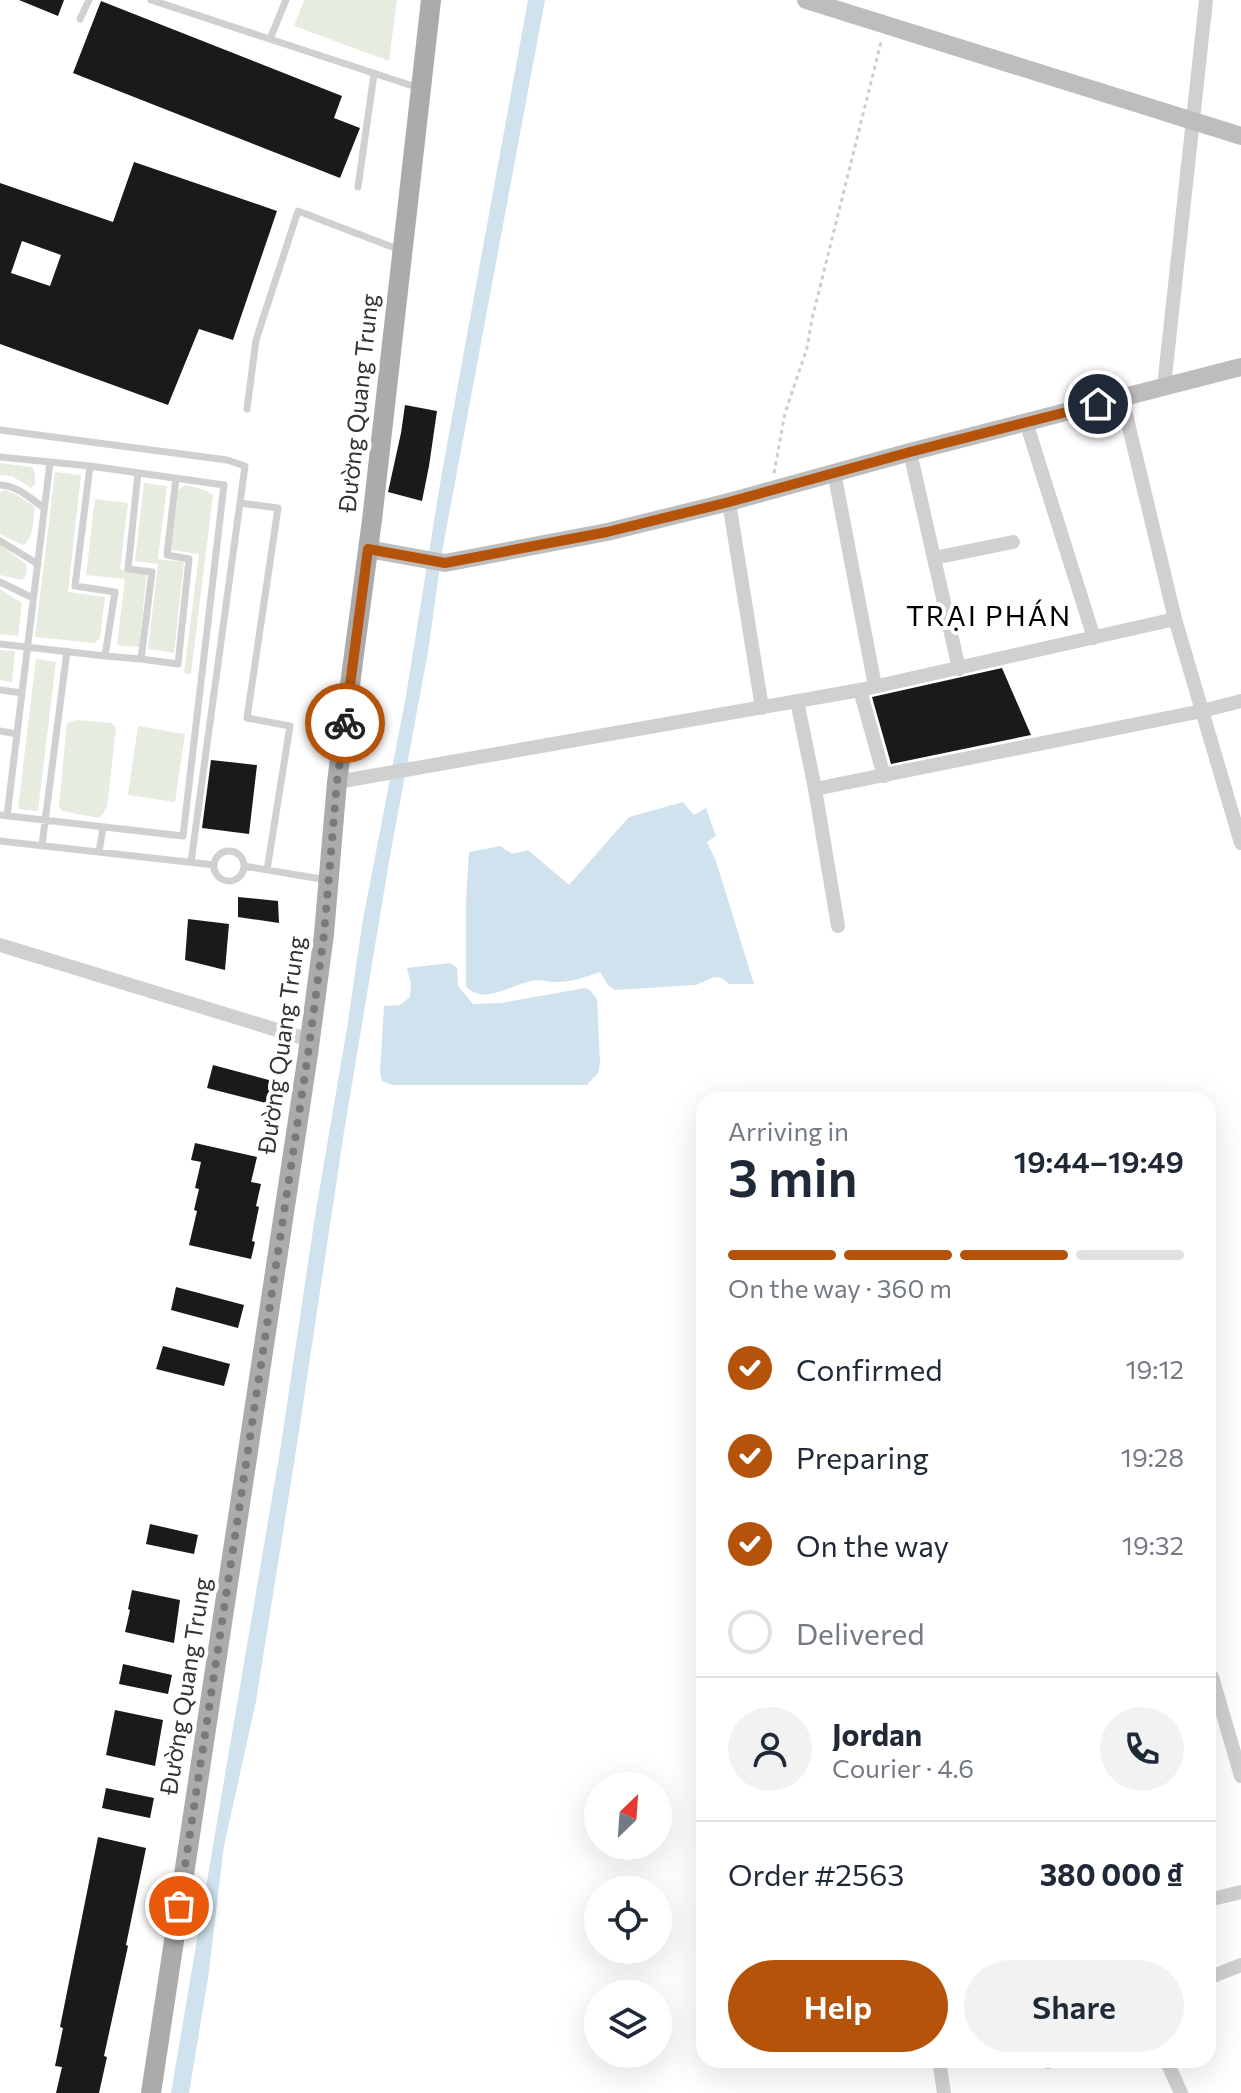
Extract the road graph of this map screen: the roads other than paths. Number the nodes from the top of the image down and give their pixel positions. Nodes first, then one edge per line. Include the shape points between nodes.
1 (89, 0) edge
2 (151, 0) edge
3 (286, 0) edge
4 (431, 0) edge
5 (806, 0) edge
6 (1206, 0) edge
7 (80, 19) dead end
8 (270, 39) junction
9 (374, 74) junction
10 (421, 89) junction
11 (1193, 121) junction
12 (1241, 136) edge
13 (358, 187) dead end
14 (403, 251) junction
15 (1241, 367) edge
16 (1164, 386) junction
17 (1122, 398) junction
18 (247, 409) dead end
19 (1026, 422) junction
20 (0, 430) edge
21 (910, 452) junction
22 (0, 457) edge
23 (50, 462) junction
24 (90, 466) junction
25 (834, 472) junction
26 (138, 473) junction
27 (176, 478) junction
28 (0, 485) edge
29 (729, 502) junction
30 (240, 503) junction
31 (44, 508) junction
32 (0, 541) edge
33 (1013, 542) dead end
34 (368, 549) junction
35 (934, 558) junction
36 (38, 564) junction
37 (0, 582) edge
38 (33, 598) junction
39 (1175, 619) junction
40 (1094, 638) junction
41 (0, 644) edge
42 (27, 647) junction
43 (67, 651) junction
44 (105, 656) junction
45 (141, 659) junction
46 (959, 669) junction
47 (867, 688) junction
48 (0, 690) edge
49 (22, 693) junction
50 (797, 701) junction
51 (1241, 701) edge
52 (762, 708) junction
53 (1202, 711) junction
54 (0, 731) edge
55 (17, 734) junction
56 (884, 776) junction
57 (337, 782) junction
58 (815, 789) junction
59 (4, 815) edge
60 (45, 821) junction
61 (103, 828) junction
62 (0, 841) edge
63 (1241, 843) edge
64 (42, 845) junction
65 (99, 852) junction
66 (191, 862) junction
67 (214, 865) junction
68 (244, 866) junction
69 (267, 870) junction
70 (329, 880) junction
71 (838, 926) dead end
72 (0, 945) edge
73 (310, 1040) junction
74 (1216, 1691) edge
75 (1241, 1776) edge
76 (1241, 1892) edge
77 (1216, 1898) edge
78 (1241, 1965) edge
79 (1216, 1975) edge
80 (940, 2068) edge
81 (1170, 2068) edge
82 (151, 2093) edge
83 (944, 2093) edge
84 (1181, 2093) edge

1 - 7 lane
2 - 8 lane
3 - 8 lane
4 - 10 main road, Đường Quang Trung
5 - 11 main road
6 - 11 street
8 - 9 lane
9 - 10 lane
9 - 13 lane
10 - 14 main road, Đường Quang Trung
11 - 12 main road
11 - 16 street
14 - 18 lane via 298,211 256,340
14 - 34 main road, Đường Quang Trung
15 - 16 main road
16 - 17 main road
17 - 19 main road
17 - 39 street
19 - 21 main road
19 - 40 street
20 - 30 lane via 236,463 245,466
21 - 25 main road
21 - 35 street
22 - 23 lane
23 - 24 lane
23 - 31 lane
24 - 26 lane
24 - 44 lane via 75,586 115,592
25 - 29 main road
25 - 47 street
26 - 27 lane
26 - 45 lane via 128,569 152,572
27 - 45 lane via 167,555 189,559 178,664
27 - 61 lane via 224,485 183,836
28 - 31 lane via 22,491
29 - 34 main road via 445,563
29 - 52 street
30 - 66 lane
30 - 69 lane via 278,508 247,718 290,726
31 - 36 lane
32 - 36 lane
33 - 35 street
34 - 57 main road, Đường Quang Trung
35 - 46 street
36 - 38 lane
37 - 38 lane
38 - 42 lane
39 - 40 street
39 - 53 street
40 - 46 street
41 - 42 lane
42 - 43 lane
42 - 49 lane
43 - 44 lane
43 - 60 lane
44 - 45 lane
46 - 47 street
47 - 50 street
47 - 56 street
48 - 49 lane
49 - 55 lane
50 - 52 street
50 - 58 street
51 - 53 street
52 - 57 street
53 - 56 street
53 - 63 street
54 - 55 lane
55 - 59 lane
56 - 58 street
57 - 70 main road, Đường Quang Trung
58 - 71 street
59 - 60 lane
60 - 61 lane
60 - 64 lane
61 - 65 lane
62 - 64 lane
64 - 65 lane
65 - 66 lane
66 - 67 lane
67 - 68 lane via 218,876 228,881 239,877
67 - 68 lane via 218,854 230,850 240,855
68 - 69 lane
69 - 70 lane
70 - 73 main road, Đường Quang Trung
72 - 73 street
73 - 82 main road, Đường Quang Trung
74 - 75 street
76 - 77 street
78 - 79 street
80 - 83 street
81 - 84 street

